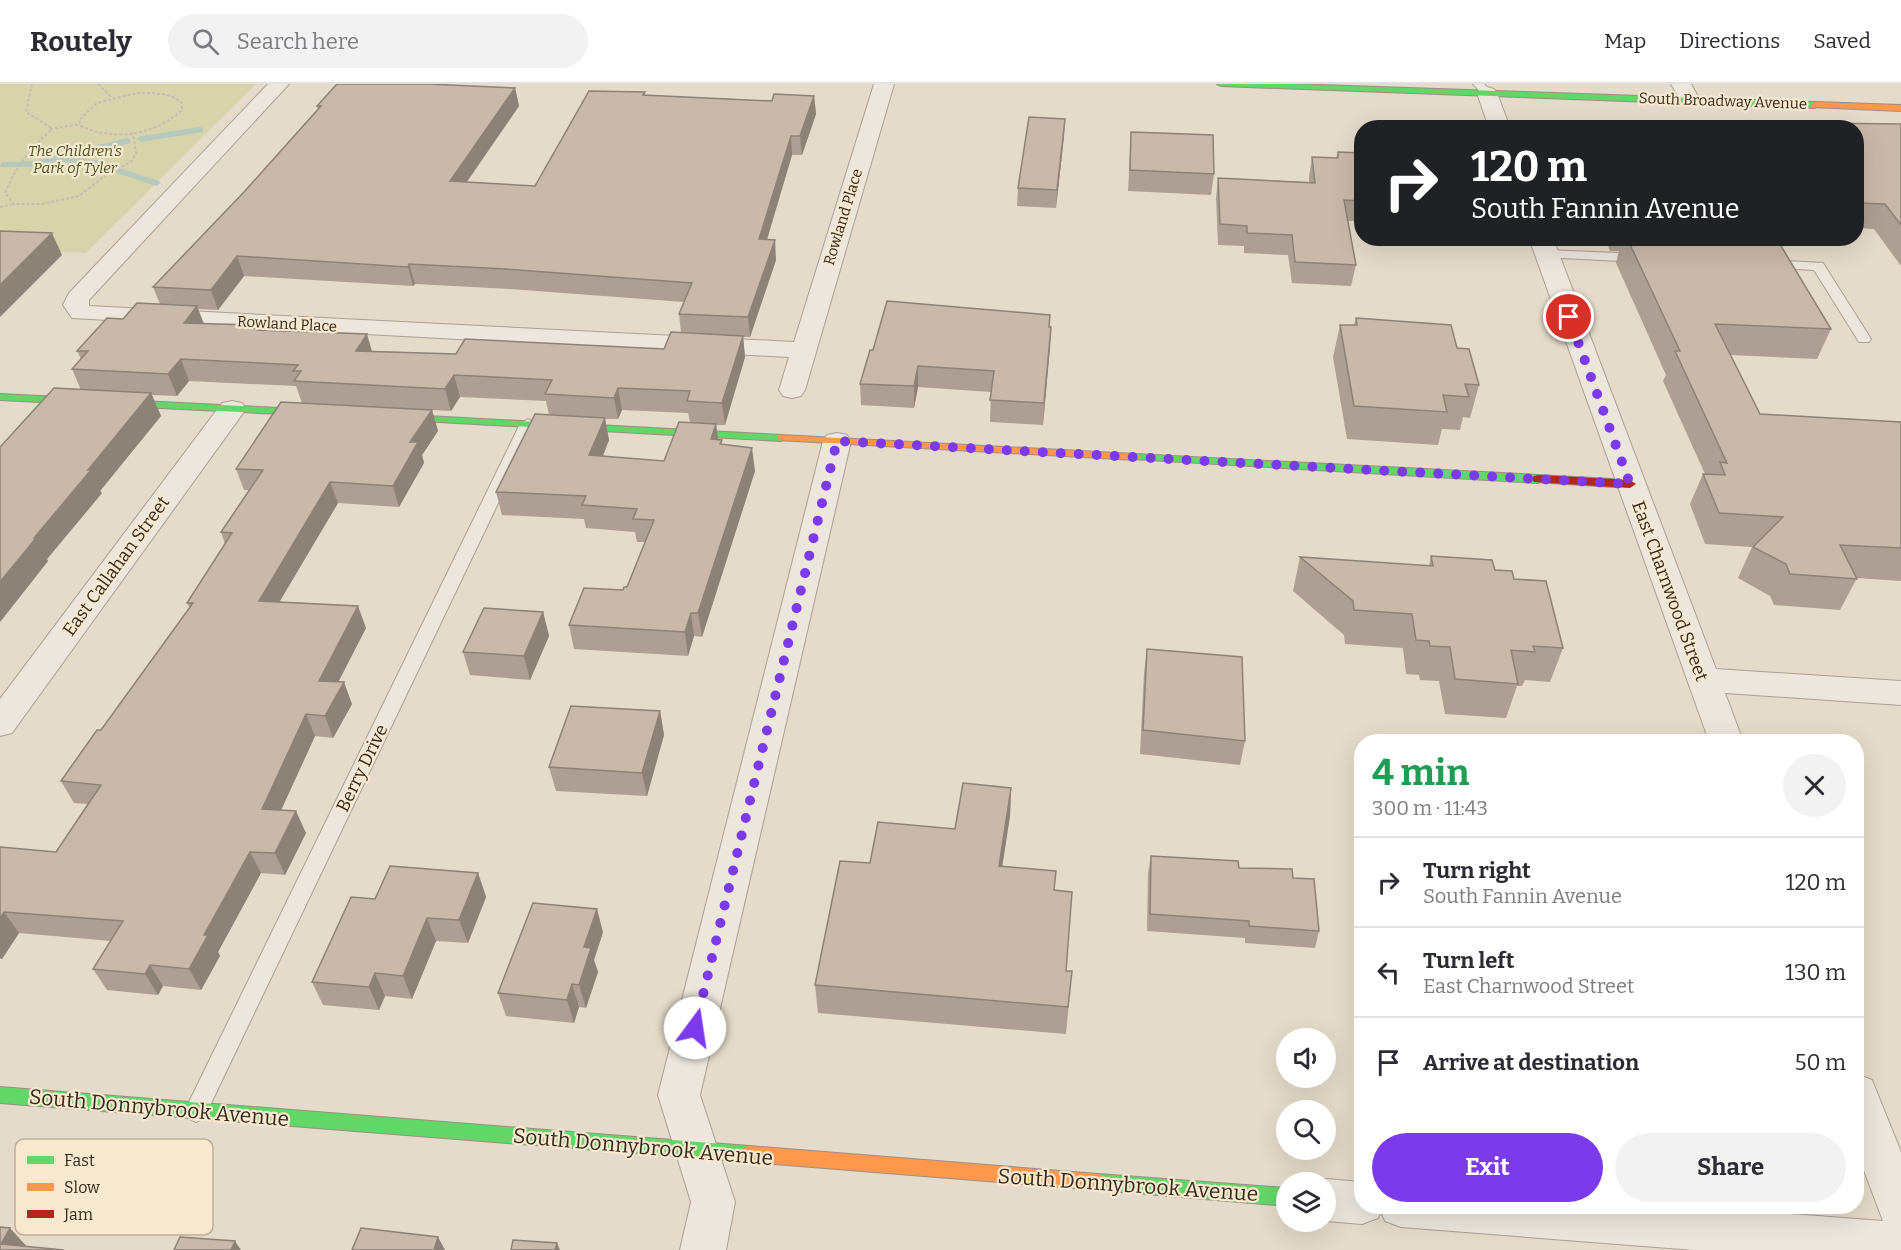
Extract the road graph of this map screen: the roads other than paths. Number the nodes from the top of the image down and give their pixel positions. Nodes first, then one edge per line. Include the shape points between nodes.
1 (279, 84) edge
2 (884, 84) edge
3 (1221, 84) edge
4 (1483, 89) edge
5 (1685, 92) edge
6 (1901, 108) edge
7 (1497, 120) edge
8 (1544, 246) edge
9 (1653, 259) edge
10 (1747, 263) edge
11 (1864, 339) dead end
12 (803, 350) junction
13 (792, 390) dead end
14 (0, 397) edge
15 (232, 409) junction
16 (338, 414) edge
17 (374, 416) edge
18 (528, 424) junction
19 (837, 441) junction
20 (1630, 484) junction
21 (1704, 680) junction
22 (1901, 693) edge
23 (0, 724) edge
24 (1723, 734) edge
25 (0, 1095) edge
26 (195, 1111) junction
27 (1864, 1112) edge
28 (696, 1152) junction
29 (1276, 1196) edge
30 (1336, 1201) edge
31 (1354, 1202) edge
32 (1901, 1211) edge
33 (1506, 1214) edge
34 (1901, 1244) edge
35 (703, 1250) edge

1 - 12 street, Rowland Place via 78,298 75,304 81,313
2 - 12 street, Rowland Place
3 - 4 street, South Broadway Avenue
4 - 5 street, South Broadway Avenue
4 - 7 street
5 - 6 street, South Broadway Avenue
8 - 9 lane
8 - 20 street, East Charnwood Street
10 - 11 lane via 1818,266
12 - 13 street, Rowland Place
14 - 15 street
15 - 16 street
15 - 23 street, East Callahan Street
17 - 18 street
18 - 19 street
18 - 26 lane, Berry Drive
19 - 20 street
19 - 28 street via 679,1095
20 - 21 street, East Charnwood Street
21 - 22 street
21 - 24 street, East Charnwood Street
25 - 26 street, South Donnybrook Avenue
26 - 28 street, South Donnybrook Avenue
27 - 32 street
28 - 29 street, South Donnybrook Avenue
28 - 35 street via 713,1202
30 - 31 street
33 - 34 street

